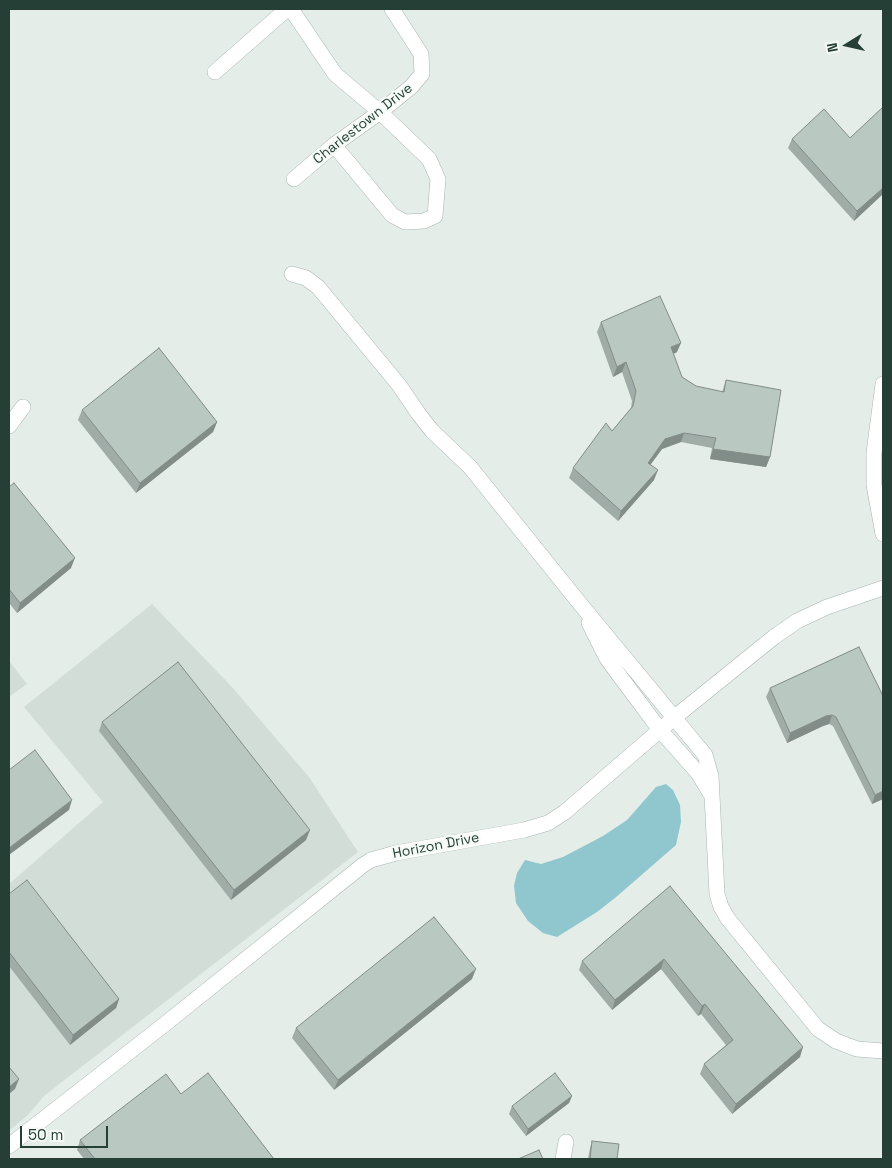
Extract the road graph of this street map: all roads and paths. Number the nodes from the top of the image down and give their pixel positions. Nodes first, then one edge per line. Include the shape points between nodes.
1 (287, 9) edge
2 (291, 9) edge
3 (394, 10) edge
4 (215, 72) dead end
5 (380, 112) junction
6 (334, 145) junction
7 (294, 179) dead end
8 (292, 274) dead end
9 (883, 384) edge
10 (23, 407) dead end
11 (9, 426) edge
12 (883, 534) edge
13 (883, 588) edge
14 (577, 600) junction
15 (675, 718) junction
16 (660, 730) junction
17 (711, 797) junction
18 (883, 1052) edge
19 (566, 1142) dead end
20 (9, 1146) edge
21 (563, 1159) edge

1 - 4 street
2 - 5 street via 335,74
3 - 5 street, Charlestown Drive via 421,54 422,74
5 - 6 street, Charlestown Drive
5 - 6 street via 429,159 438,179 435,216 424,221 405,222 392,215
6 - 7 street, Charlestown Drive
8 - 14 street via 306,278 318,287 432,430 470,467
9 - 12 street via 874,453 874,485
10 - 11 street
13 - 15 street, Horizon Drive via 797,621
14 - 15 street
14 - 16 street via 606,657
15 - 16 street, Horizon Drive
15 - 17 street via 705,755 711,776
16 - 17 street via 698,773
16 - 20 street, Horizon Drive via 548,823 396,853 362,865
17 - 18 street via 716,886 724,913 818,1029 857,1049
19 - 21 street

